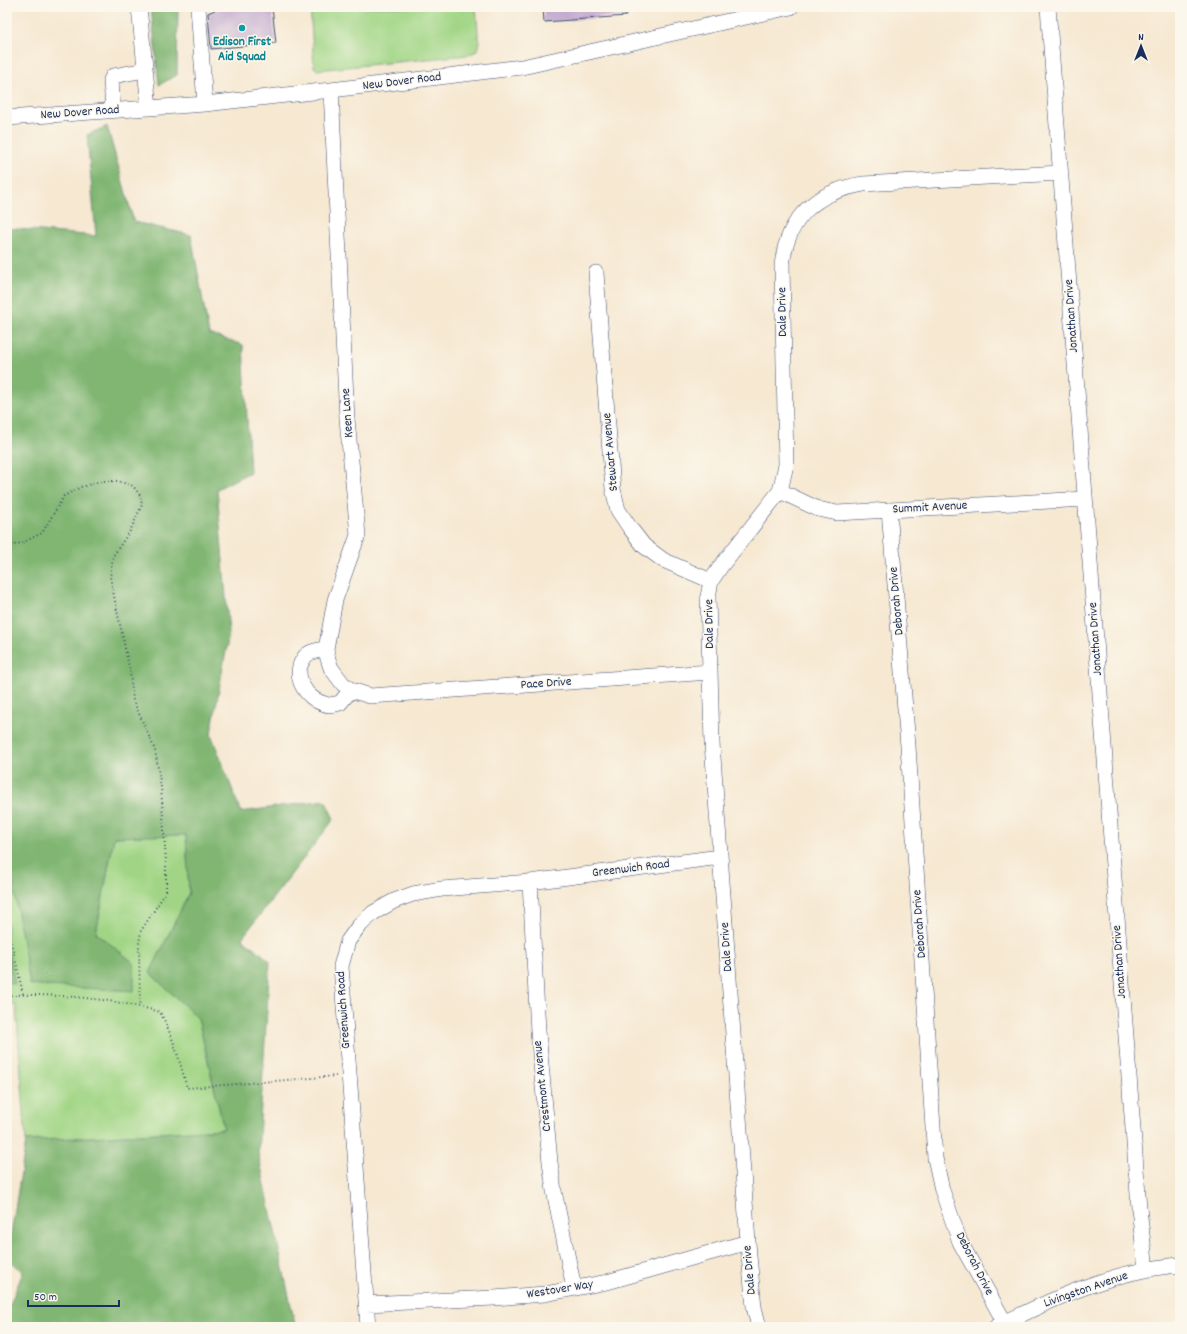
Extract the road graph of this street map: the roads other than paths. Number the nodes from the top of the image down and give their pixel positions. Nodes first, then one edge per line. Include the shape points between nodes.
1 (139, 7) edge
2 (198, 7) edge
3 (791, 7) edge
4 (1048, 7) edge
5 (749, 12) edge
6 (145, 70) junction
7 (331, 90) junction
8 (205, 104) junction
9 (149, 108) junction
10 (113, 110) junction
11 (7, 118) edge
12 (1061, 173) junction
13 (596, 272) dead end
14 (780, 491) junction
15 (1085, 499) junction
16 (889, 510) junction
17 (711, 581) junction
18 (326, 649) junction
19 (710, 672) junction
20 (351, 690) junction
21 (381, 696) joint
22 (720, 858) junction
23 (530, 882) junction
24 (748, 1242) junction
25 (1180, 1265) edge
26 (1146, 1270) junction
27 (574, 1288) junction
28 (366, 1304) junction
29 (1001, 1325) edge
30 (368, 1327) edge
31 (759, 1327) edge

1 - 6 street
2 - 8 street
3 - 5 street, New Dover Road
4 - 12 street, Jonathan Drive
5 - 7 street, New Dover Road via 522,67
6 - 9 street
6 - 10 street via 113,76 110,80
7 - 8 street, New Dover Road
7 - 18 street, Keen Lane via 348,419 358,535 335,600
8 - 9 street, New Dover Road
9 - 10 street, New Dover Road
10 - 11 street, New Dover Road
12 - 14 street, Dale Drive via 863,184 845,187 821,198 801,216 788,240 782,266 786,465
12 - 15 street, Jonathan Drive
13 - 17 street, Stewart Avenue via 613,489 618,510 644,546 663,560
14 - 16 street, Summit Avenue via 827,512
14 - 17 street, Dale Drive
15 - 16 street, Summit Avenue
15 - 26 street, Jonathan Drive via 1139,1208
16 - 29 street, Deborah Drive via 908,746 935,1158 942,1190 960,1242
17 - 19 street, Dale Drive via 708,597
18 - 20 street, Keen Lane via 331,668
18 - 20 street via 314,651 304,657 299,670 300,682 311,699 326,705 340,704
19 - 21 street, Pace Drive
19 - 22 street, Dale Drive
20 - 21 street, Keen Lane via 360,694
22 - 23 street, Greenwich Road
22 - 24 street, Dale Drive
23 - 27 street, Crestmont Avenue via 538,1032 550,1162
23 - 28 street, Greenwich Road via 442,889 413,894 373,913 348,941 341,966
24 - 27 street, Westover Way via 606,1282
24 - 31 street, Dale Drive via 754,1307
25 - 26 street, Livingston Avenue
26 - 29 street, Livingston Avenue via 1112,1278 1082,1289
27 - 28 street, Westover Way via 545,1294 494,1298
28 - 30 street, Greenwich Road

